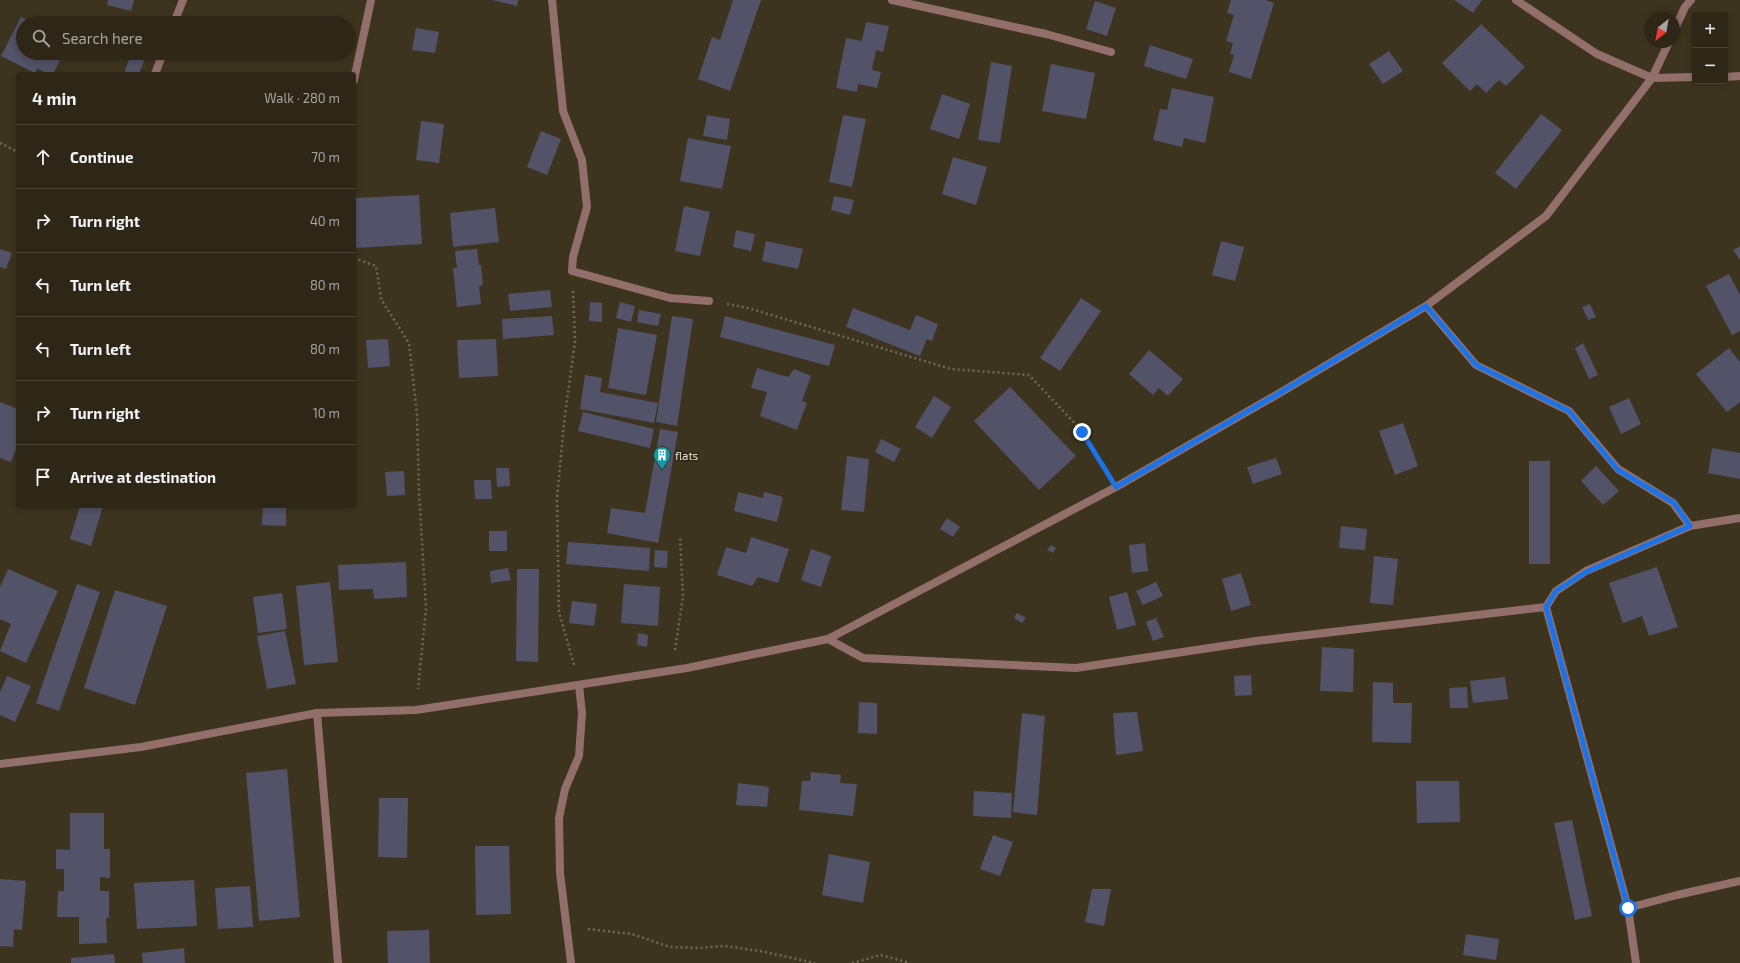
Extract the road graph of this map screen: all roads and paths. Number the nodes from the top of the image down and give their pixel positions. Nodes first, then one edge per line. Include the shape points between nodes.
1 (183, 0) edge
2 (371, 0) edge
3 (552, 0) edge
4 (892, 0) edge
5 (1516, 0) edge
6 (1691, 0) edge
7 (177, 16) edge
8 (1680, 18) edge
9 (1666, 48) edge
10 (1111, 52) dead end
11 (160, 60) edge
12 (156, 72) edge
13 (356, 72) edge
14 (1728, 76) edge
15 (1740, 76) edge
16 (1692, 77) edge
17 (1652, 78) junction
18 (0, 143) edge
19 (16, 151) edge
20 (356, 259) edge
21 (572, 271) junction
22 (710, 301) joint
23 (1426, 306) junction
24 (1116, 487) junction
25 (1740, 518) edge
26 (1690, 526) junction
27 (680, 536) dead end
28 (1546, 607) junction
29 (828, 639) junction
30 (672, 670) junction
31 (579, 685) junction
32 (416, 710) junction
33 (316, 713) junction
34 (0, 764) edge
35 (1740, 881) edge
36 (1628, 908) junction
37 (567, 926) junction
38 (338, 963) edge
39 (571, 963) edge
40 (815, 963) edge
41 (852, 963) edge
42 (910, 963) edge
43 (1636, 963) edge

1 - 7 street
2 - 13 street
3 - 21 street via 563,111 582,160 587,207 573,257
4 - 10 street via 1046,34
5 - 17 street via 1597,54
6 - 8 street
9 - 17 street
11 - 12 street
14 - 15 street
16 - 17 street
17 - 23 street via 1546,216
18 - 19 path
20 - 32 path via 376,266 381,299 409,343 417,414 426,609
21 - 22 street via 670,298
21 - 31 path via 575,341 560,460 557,548 559,612
22 - 24 path via 748,308 950,369 1029,375 1082,432
23 - 24 street
23 - 26 street via 1476,365 1569,411 1618,470 1674,503
24 - 29 street
25 - 26 street
26 - 28 street via 1586,572 1556,591
27 - 30 path via 683,596
28 - 29 street via 1256,641 1076,668 863,658
28 - 36 street
29 - 30 street
30 - 31 street
31 - 32 street
31 - 37 street via 582,713 579,756 565,789 559,818 560,873
32 - 33 street
33 - 34 street via 141,747
33 - 38 street
35 - 36 street
36 - 43 street
37 - 39 street
37 - 40 path via 632,934 670,947 724,946
41 - 42 path via 881,955

